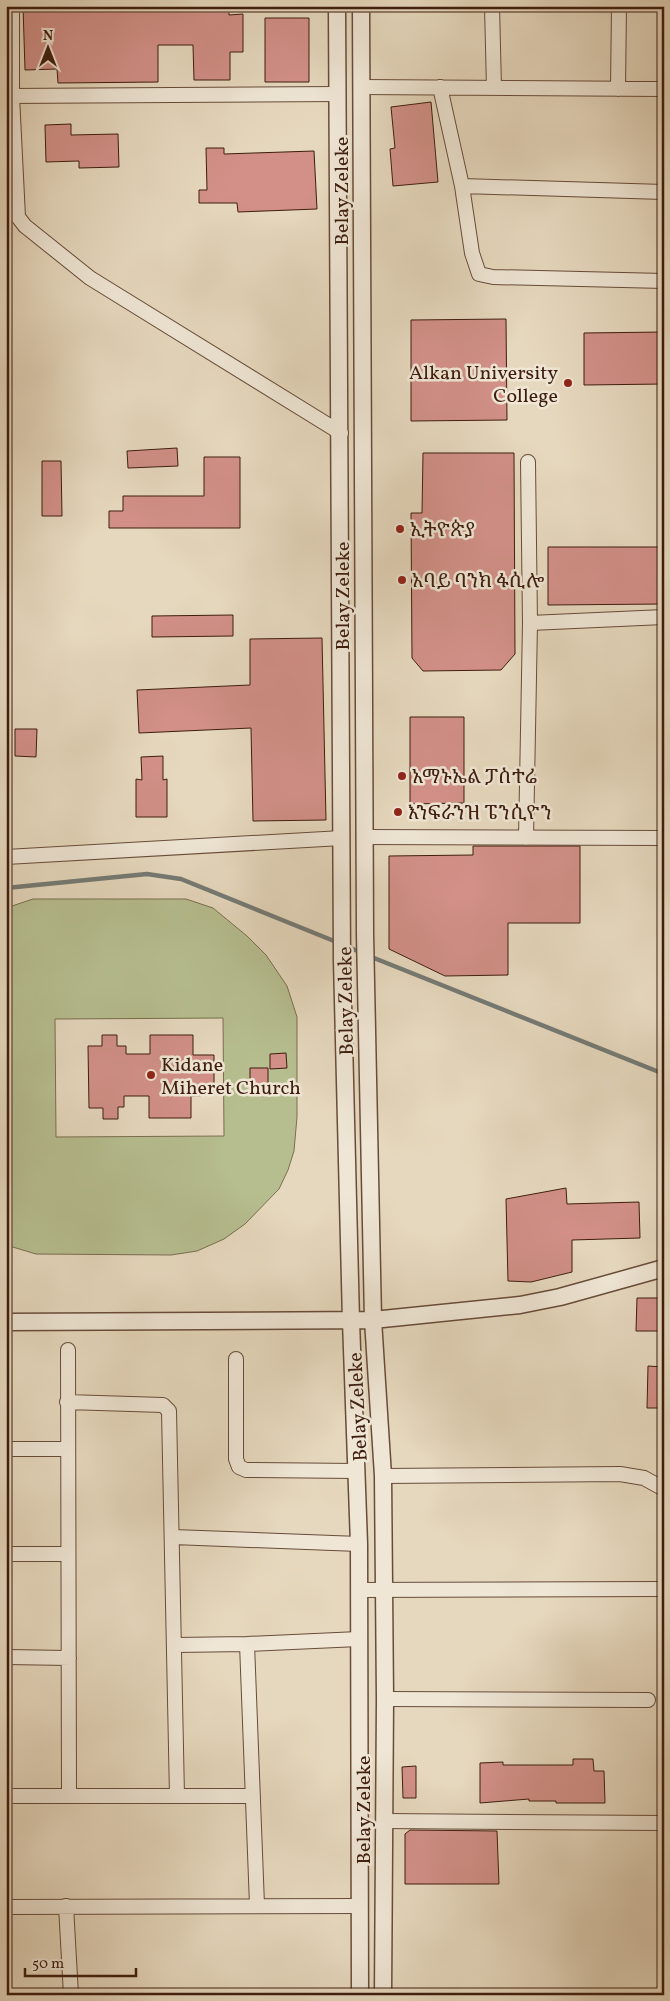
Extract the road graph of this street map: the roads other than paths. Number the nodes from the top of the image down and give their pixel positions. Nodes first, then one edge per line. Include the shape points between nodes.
1 (12, 6) edge
2 (337, 6) edge
3 (361, 6) edge
4 (492, 6) edge
5 (619, 6) edge
6 (361, 87) junction
7 (440, 88) junction
8 (494, 88) junction
9 (618, 89) junction
10 (664, 89) edge
11 (338, 94) junction
12 (9, 96) edge
13 (462, 186) junction
14 (664, 192) edge
15 (664, 280) edge
16 (341, 433) junction
17 (363, 435) junction
18 (528, 462) dead end
19 (664, 617) edge
20 (530, 622) junction
21 (364, 837) junction
22 (342, 838) junction
23 (526, 838) junction
24 (664, 838) edge
25 (6, 857) edge
26 (664, 1268) edge
27 (373, 1320) junction
28 (351, 1321) junction
29 (6, 1322) edge
30 (68, 1350) dead end
31 (236, 1359) dead end
32 (67, 1402) junction
33 (68, 1449) junction
34 (6, 1450) edge
35 (357, 1471) junction
36 (383, 1476) junction
37 (664, 1489) edge
38 (173, 1537) junction
39 (359, 1544) junction
40 (6, 1554) edge
41 (68, 1554) junction
42 (383, 1589) junction
43 (359, 1590) junction
44 (664, 1590) edge
45 (359, 1638) junction
46 (247, 1644) junction
47 (175, 1645) junction
48 (6, 1657) edge
49 (69, 1658) junction
50 (385, 1699) junction
51 (648, 1700) dead end
52 (69, 1795) junction
53 (6, 1796) edge
54 (176, 1796) junction
55 (253, 1796) junction
56 (384, 1821) junction
57 (664, 1822) edge
58 (257, 1905) junction
59 (66, 1906) junction
60 (359, 1906) junction
61 (6, 1907) edge
62 (71, 1995) edge
63 (360, 1995) edge
64 (383, 1995) edge

1 - 12 street
2 - 11 street, Belay Zeleke
3 - 6 street, Belay Zeleke
4 - 8 street
5 - 9 street
6 - 7 street
6 - 17 street, Belay Zeleke
7 - 8 street
7 - 13 street
8 - 9 street
9 - 10 street
11 - 12 street
11 - 16 street, Belay Zeleke
12 - 16 street via 18,216 25,226 90,278
13 - 14 street
13 - 15 street via 478,274 493,277
16 - 17 street
16 - 22 street, Belay Zeleke
17 - 21 street, Belay Zeleke
18 - 20 street
19 - 20 street
20 - 23 street
21 - 22 street
21 - 23 street
21 - 27 street, Belay Zeleke
22 - 25 street
22 - 28 street, Belay Zeleke
23 - 24 street
26 - 27 street via 520,1305
27 - 28 street
27 - 36 street, Belay Zeleke
28 - 29 street
28 - 35 street, Belay Zeleke
30 - 32 street
31 - 35 street via 236,1459 239,1467 246,1470
32 - 33 street
32 - 38 street via 167,1407
33 - 34 street
33 - 41 street
35 - 39 street, Belay Zeleke
36 - 37 street via 620,1474 644,1478
36 - 42 street, Belay Zeleke
38 - 39 street
38 - 47 street
39 - 43 street, Belay Zeleke
40 - 41 street
41 - 49 street
42 - 43 street
42 - 44 street
42 - 50 street, Belay Zeleke
43 - 45 street, Belay Zeleke
45 - 46 street
45 - 60 street, Belay Zeleke
46 - 47 street
46 - 55 street
47 - 54 street
48 - 49 street
49 - 52 street
50 - 51 street
50 - 56 street, Belay Zeleke
52 - 53 street
52 - 54 street
54 - 55 street
55 - 58 street
56 - 57 street
56 - 64 street, Belay Zeleke
58 - 59 street
58 - 60 street
59 - 61 street
59 - 62 street
60 - 63 street, Belay Zeleke

